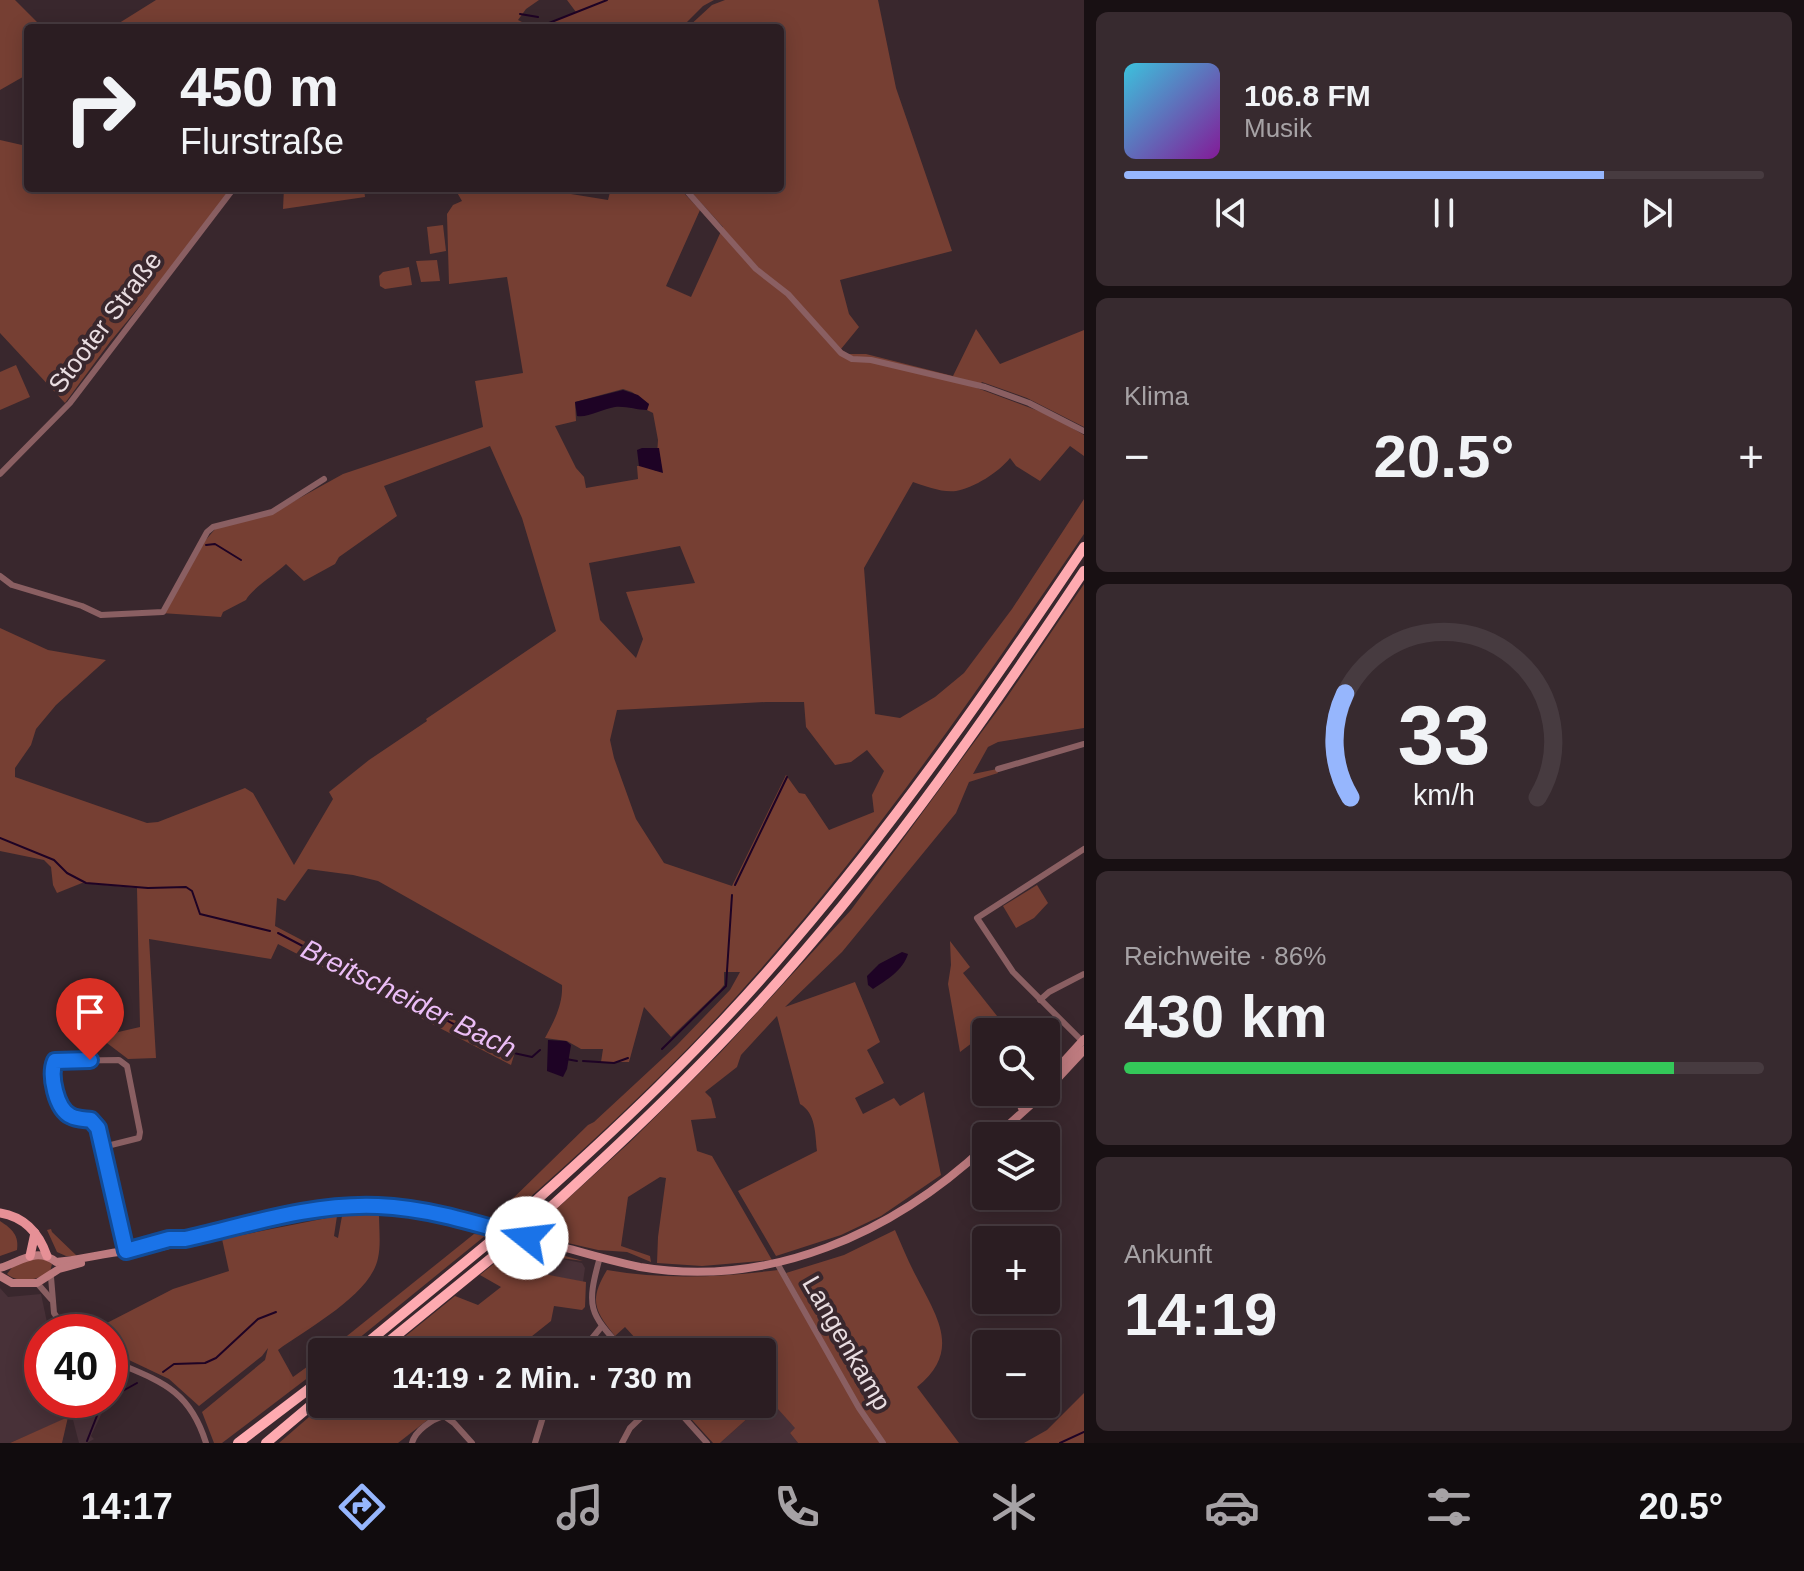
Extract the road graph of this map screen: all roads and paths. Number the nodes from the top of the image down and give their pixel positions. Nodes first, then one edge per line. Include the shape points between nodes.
1 (231, 192) edge
2 (688, 192) edge
3 (1084, 431) edge
4 (0, 474) edge
5 (324, 479) dead end
6 (1084, 547) edge
7 (1084, 571) edge
8 (0, 576) edge
9 (1084, 744) edge
10 (998, 769) dead end
11 (1084, 849) edge
12 (1084, 974) edge
13 (1040, 1000) junction
14 (1084, 1043) edge
15 (1060, 1067) edge
16 (1060, 1074) edge
17 (1024, 1106) edge
18 (1030, 1106) edge
19 (1010, 1122) edge
20 (1012, 1122) edge
21 (103, 1147) junction
22 (972, 1158) edge
23 (0, 1213) edge
24 (35, 1233) junction
25 (126, 1251) junction
26 (30, 1256) junction
27 (600, 1257) junction
28 (777, 1263) junction
29 (52, 1267) junction
30 (3, 1272) edge
31 (37, 1283) junction
32 (51, 1299) junction
33 (55, 1314) edge
34 (602, 1326) junction
35 (373, 1338) edge
36 (393, 1338) edge
37 (592, 1338) edge
38 (613, 1338) edge
39 (128, 1369) edge
40 (308, 1390) edge
41 (308, 1408) edge
42 (542, 1418) edge
43 (640, 1418) edge
44 (685, 1418) edge
45 (206, 1443) edge
46 (238, 1443) edge
47 (266, 1443) edge
48 (412, 1443) edge
49 (472, 1443) edge
50 (535, 1443) edge
51 (622, 1443) edge
52 (707, 1443) edge
53 (883, 1443) edge

1 - 4 street, Stooter Straße via 70,403
2 - 3 street via 841,353 985,387
5 - 8 street via 272,512 213,527 163,612 101,615 12,585
6 - 35 highway, bridge via 921,782 791,945 664,1081 491,1241
7 - 36 highway, bridge via 977,728 856,889 732,1032 530,1226
9 - 10 street
11 - 13 street via 977,918 1013,972
12 - 13 street
13 - 14 street
14 - 15 street
14 - 16 street
17 - 19 street
18 - 20 street
21 - 21 street via 139,1138 127,1066 119,1060 55,1061 52,1081 66,1113 95,1123
21 - 25 street
22 - 28 street via 874,1229
23 - 24 main road via 20,1219
24 - 26 main road
24 - 29 main road
25 - 27 street via 306,1213 378,1206 455,1217
25 - 29 street
26 - 29 street
26 - 30 street
27 - 28 street via 694,1271
27 - 34 street via 591,1303
28 - 53 street, Langenkamp
29 - 31 street
29 - 32 street
30 - 31 street via 12,1283
31 - 32 street
32 - 33 street
34 - 37 street
34 - 38 street
39 - 45 street via 175,1391 195,1413
40 - 46 highway
41 - 47 highway
42 - 50 street
43 - 51 street
44 - 52 street
48 - 49 street via 414,1436 444,1416

